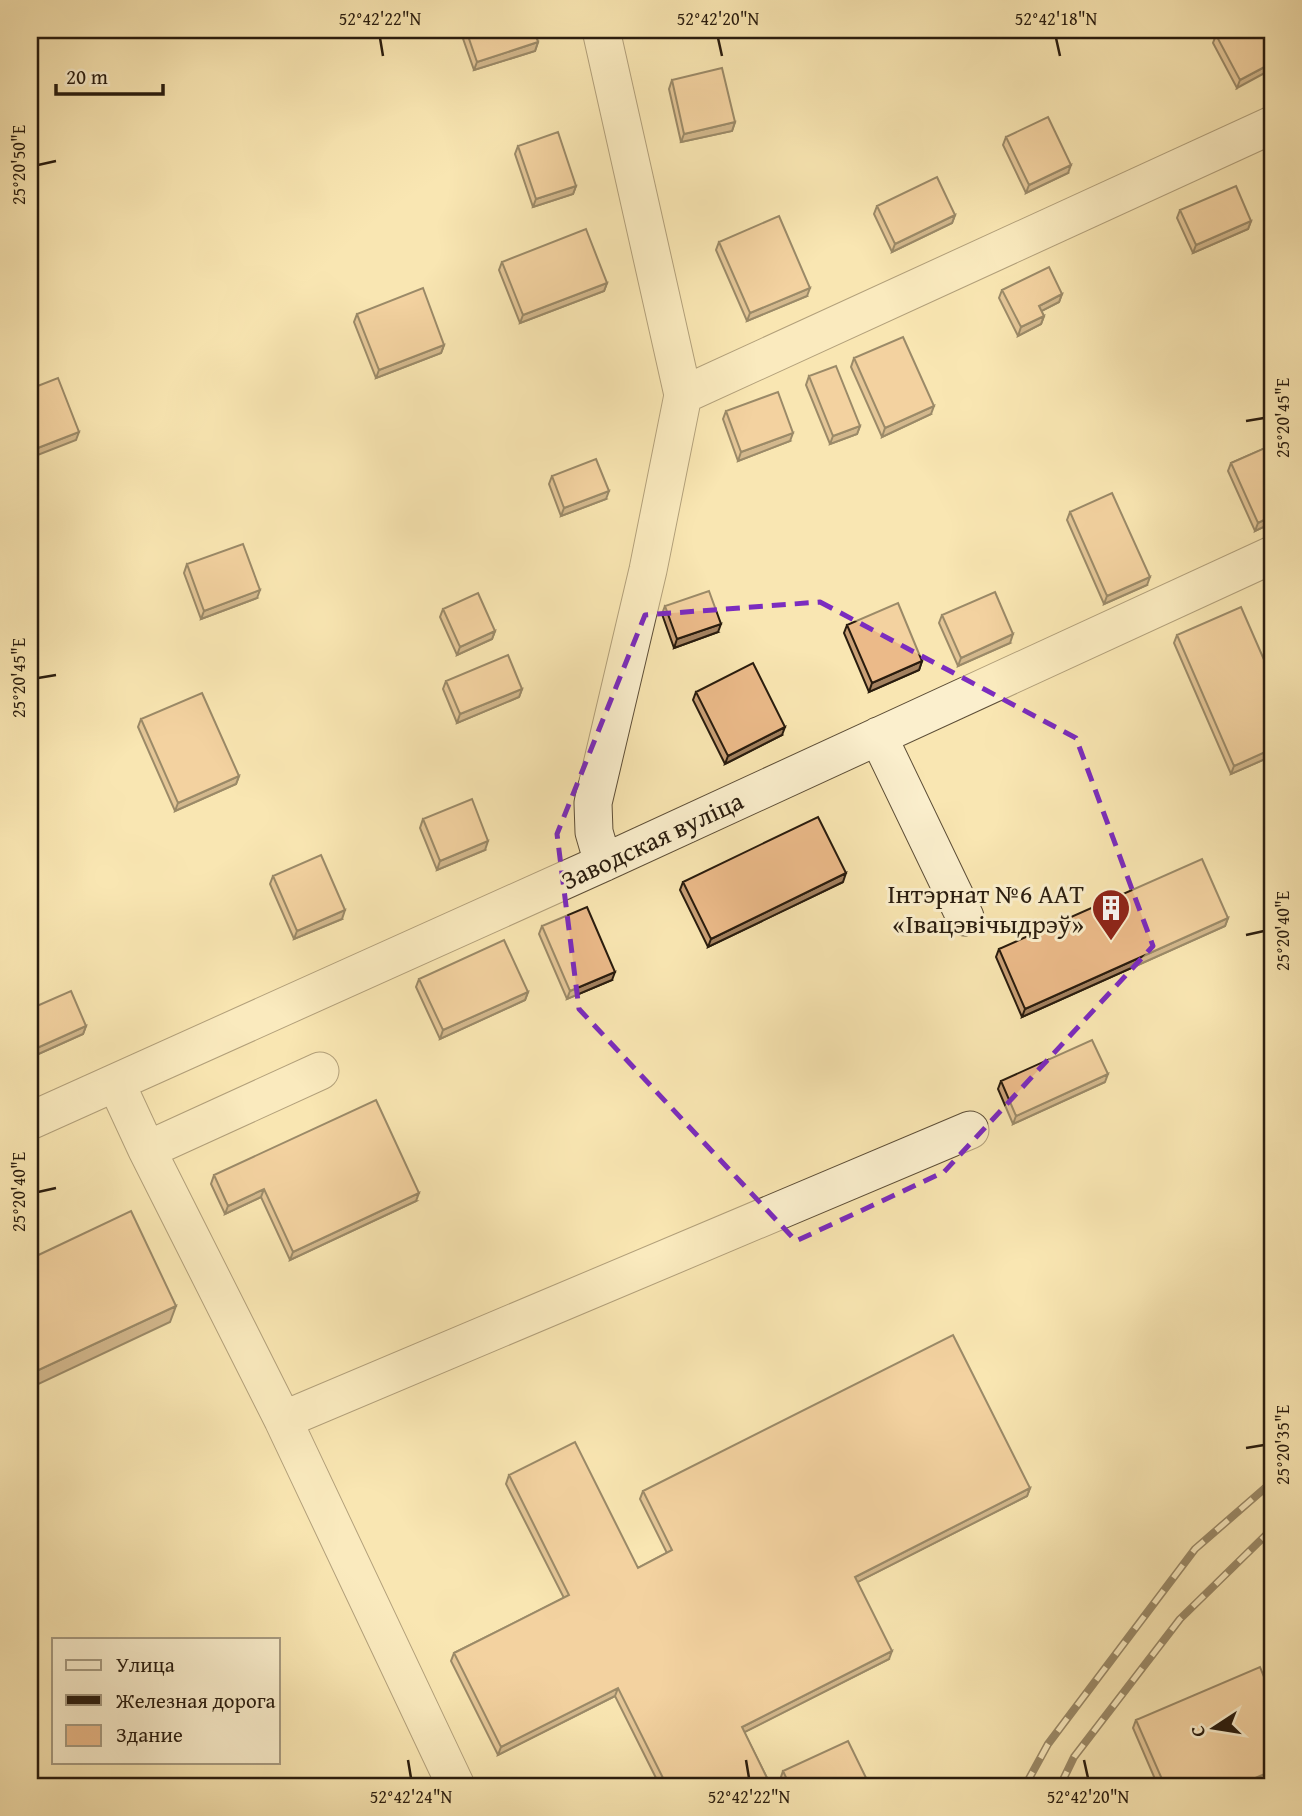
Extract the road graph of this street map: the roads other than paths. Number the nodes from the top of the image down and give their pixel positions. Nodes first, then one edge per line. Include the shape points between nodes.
1 (601, 30) edge
2 (1272, 125) edge
3 (683, 395) junction
4 (1272, 555) edge
5 (878, 736) junction
6 (603, 863) junction
7 (965, 916) dead end
8 (320, 1071) dead end
9 (116, 1083) junction
10 (30, 1121) edge
11 (971, 1130) dead end
12 (147, 1150) junction
13 (283, 1420) junction
14 (456, 1786) edge

1 - 3 street
2 - 3 street
3 - 6 street via 648,570 593,803 594,832
4 - 5 street, Заводская вуліца
5 - 6 street, Заводская вуліца
5 - 7 street
6 - 9 street, Заводская вуліца
8 - 12 street
9 - 10 street, Заводская вуліца
9 - 12 street
11 - 13 street
12 - 13 street
13 - 14 street

